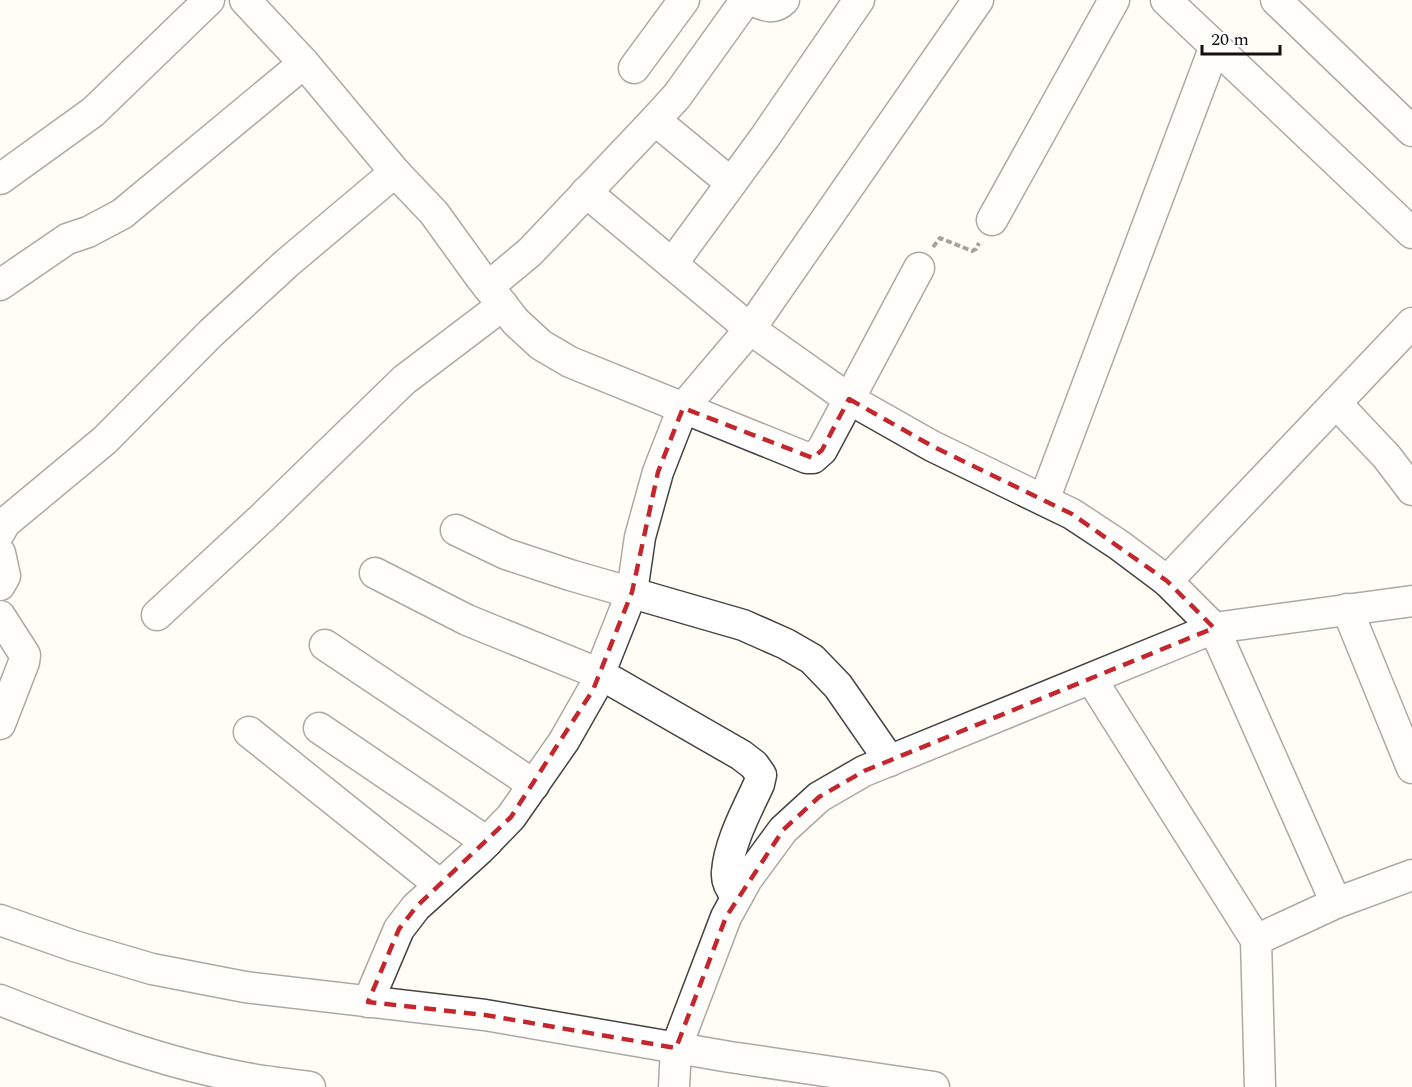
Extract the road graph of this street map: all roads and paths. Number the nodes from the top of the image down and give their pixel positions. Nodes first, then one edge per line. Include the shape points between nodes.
1 (209, 0) edge
2 (245, 0) edge
3 (684, 0) edge
4 (750, 0) edge
5 (784, 0) edge
6 (859, 0) edge
7 (978, 0) edge
8 (1114, 0) edge
9 (1166, 0) edge
10 (1276, 0) edge
11 (1215, 46) junction
12 (304, 63) junction
13 (634, 68) dead end
14 (655, 120) junction
15 (1412, 131) edge
16 (395, 172) junction
17 (0, 179) edge
18 (731, 183) junction
19 (586, 192) junction
20 (992, 220) joint
21 (1412, 233) edge
22 (672, 264) junction
23 (919, 268) joint
24 (0, 285) edge
25 (495, 296) junction
26 (1412, 323) edge
27 (750, 329) junction
28 (849, 399) junction
29 (1336, 403) junction
30 (683, 408) junction
31 (1412, 490) edge
32 (1044, 500) junction
33 (456, 530) dead end
34 (0, 532) edge
35 (0, 553) edge
36 (375, 573) dead end
37 (1167, 581) junction
38 (0, 585) edge
39 (632, 592) junction
40 (1412, 601) edge
41 (1347, 609) junction
42 (157, 615) dead end
43 (0, 616) edge
44 (1214, 628) junction
45 (325, 645) dead end
46 (600, 674) junction
47 (1092, 680) junction
48 (0, 724) edge
49 (319, 728) dead end
50 (249, 732) dead end
51 (890, 761) junction
52 (1412, 768) edge
53 (534, 784) junction
54 (487, 842) junction
55 (1412, 875) edge
56 (440, 885) junction
57 (737, 897) junction
58 (1336, 903) junction
59 (0, 920) edge
60 (1256, 940) junction
61 (0, 1000) edge
62 (368, 1002) junction
63 (675, 1067) edge
64 (310, 1087) edge
65 (934, 1087) edge
66 (1260, 1087) edge

1 - 17 street via 93,112
2 - 12 street
3 - 13 street
4 - 5 street via 765,7 777,6
4 - 14 street via 742,4 677,96
6 - 18 street
7 - 27 street
8 - 20 street
9 - 11 street
10 - 15 street
11 - 21 street
11 - 32 street
12 - 16 street
12 - 24 street via 122,214 67,239
14 - 18 street
14 - 19 street
16 - 25 street via 434,213
16 - 34 street via 287,262 105,440 4,523
18 - 22 street
19 - 22 street
19 - 25 street
20 - 23 path via 976,249 968,250 940,238
22 - 27 street
23 - 28 street
25 - 30 street via 542,345 570,362
25 - 42 street
26 - 29 street
27 - 28 street
27 - 30 street
28 - 30 street via 822,450 813,458
28 - 32 street via 932,446
29 - 31 street
29 - 37 street
30 - 39 street via 658,472 640,537
32 - 37 street via 1082,520
33 - 39 street via 506,554
35 - 38 street via 5,576
36 - 46 street via 467,620
37 - 44 street
39 - 46 street
39 - 51 street via 743,625 812,659 838,686
40 - 41 street
41 - 44 street
41 - 52 street
43 - 48 street via 22,649 24,662
44 - 47 street
44 - 58 street
45 - 53 street
46 - 53 street via 564,741
46 - 57 street via 741,755 761,775 736,836 727,873 731,891
47 - 51 street
47 - 60 street
49 - 54 street
50 - 56 street
51 - 57 street via 819,797 783,830
53 - 54 street
54 - 56 street
55 - 58 street
56 - 62 street via 399,929
57 - 63 street via 726,917
58 - 60 street
59 - 62 street via 152,969 245,987
60 - 66 street
61 - 64 street via 82,1032 176,1061 245,1078
62 - 63 street via 485,1015
63 - 65 street

